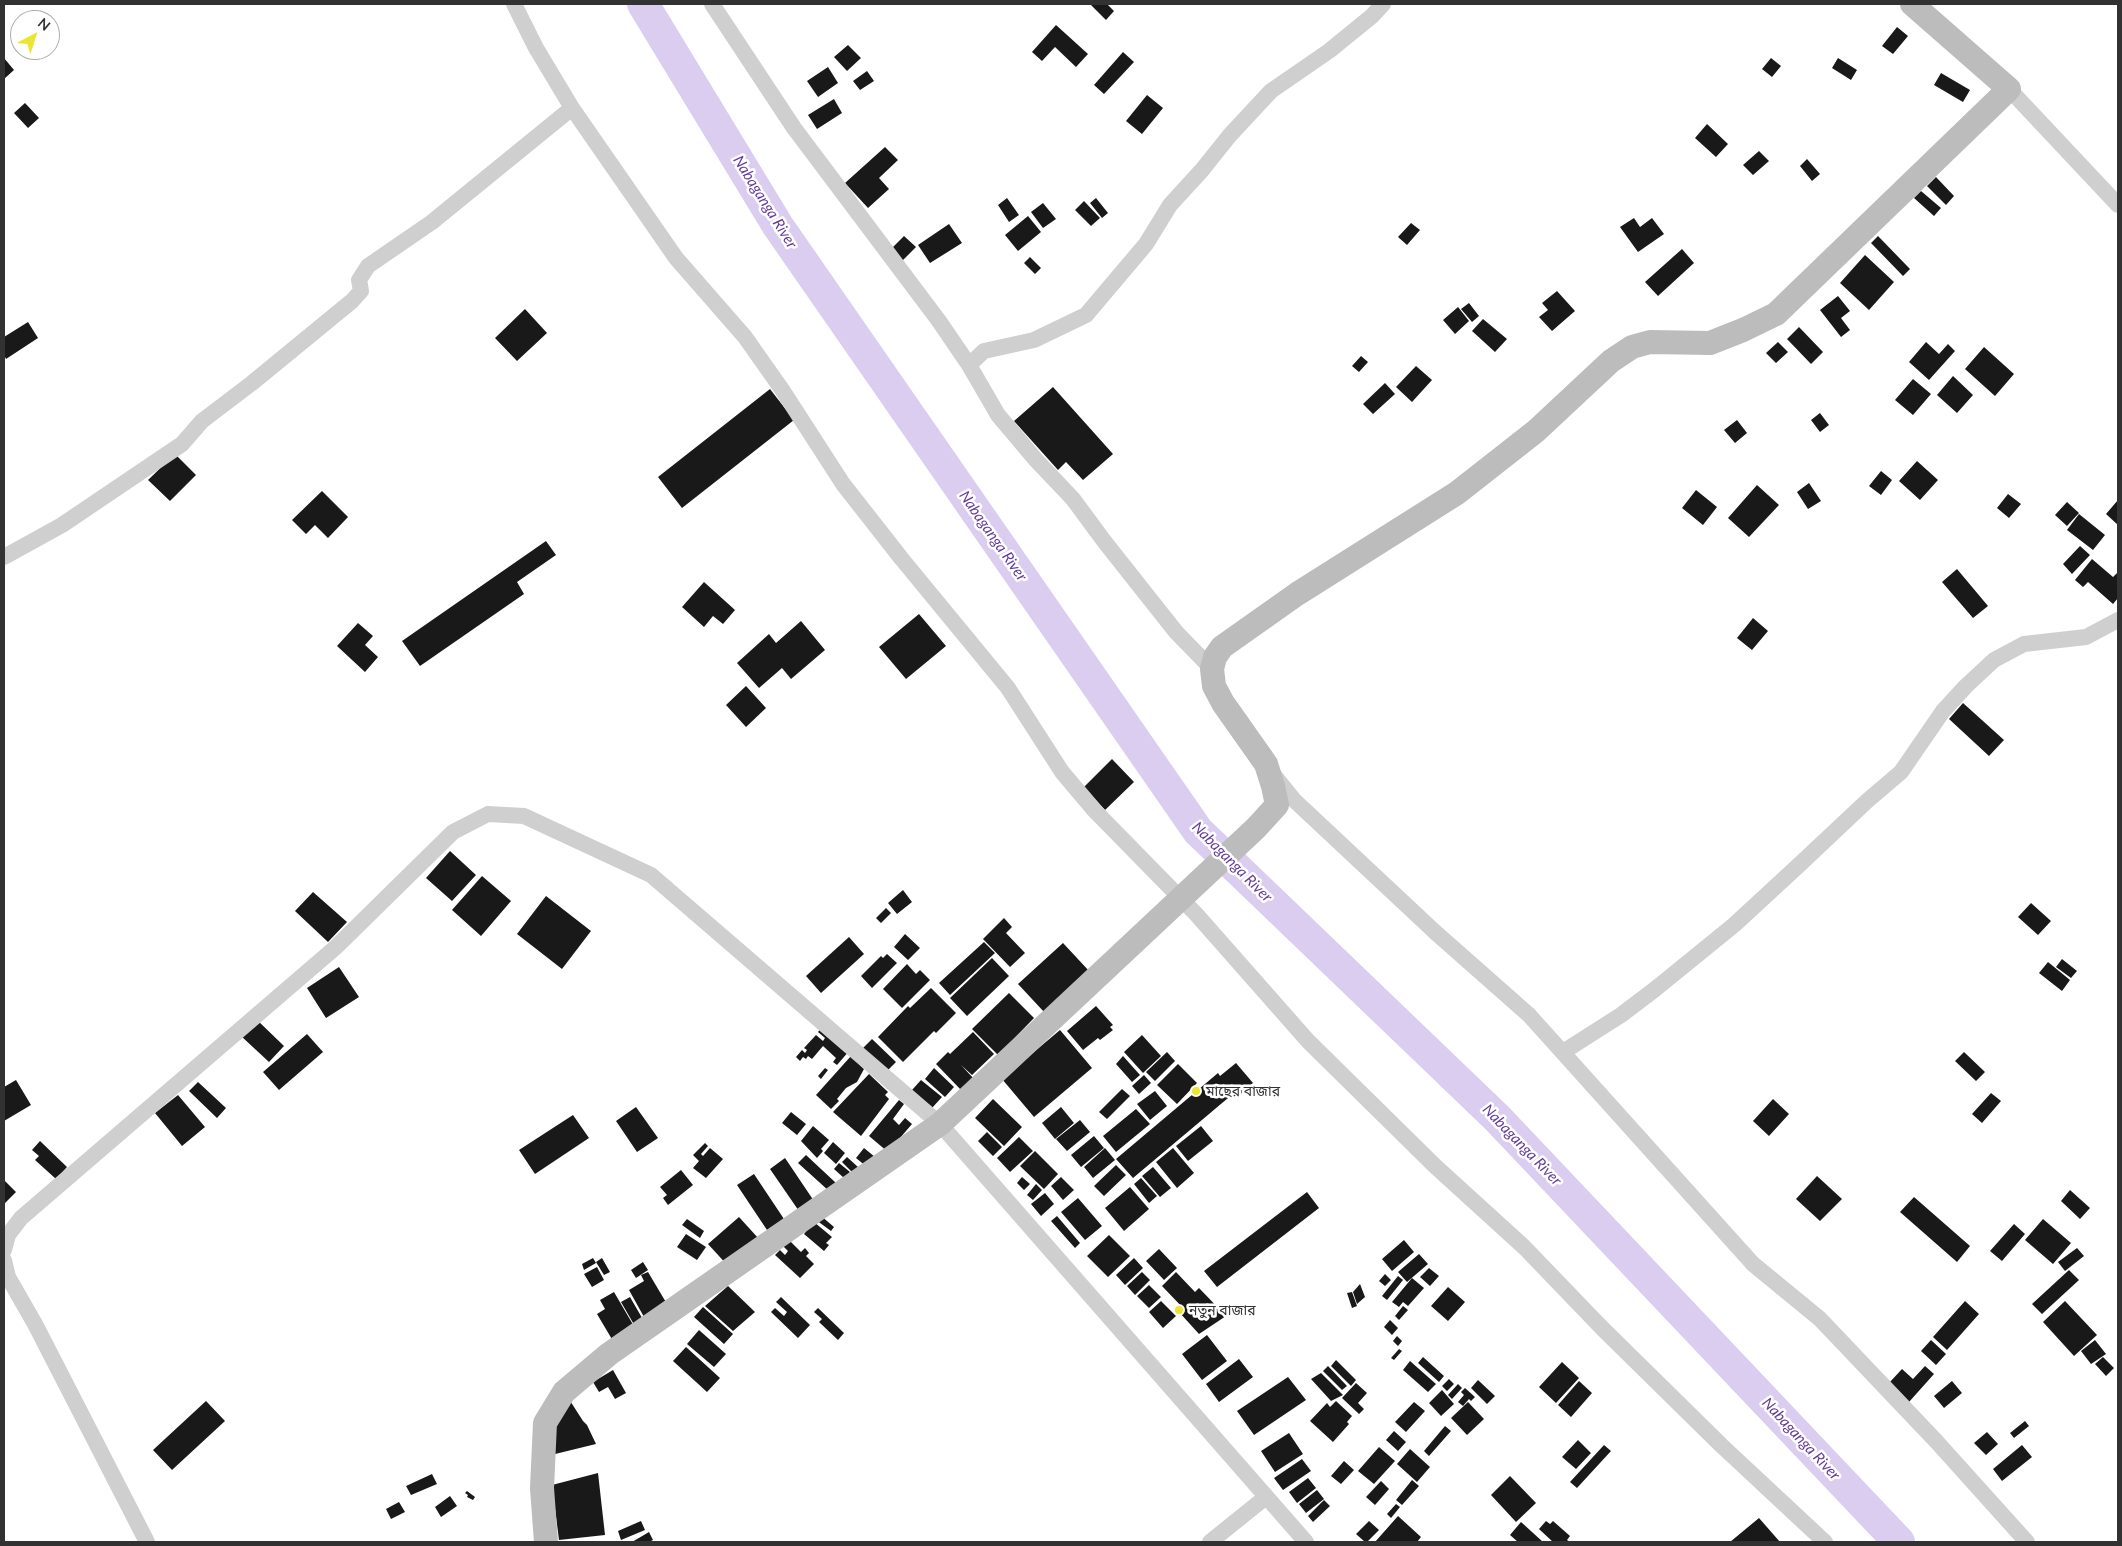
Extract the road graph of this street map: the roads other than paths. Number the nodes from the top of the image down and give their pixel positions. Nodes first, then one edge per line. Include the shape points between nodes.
1 (514, 4) edge
2 (712, 4) edge
3 (1383, 4) edge
4 (1912, 4) edge
5 (2009, 89) junction
6 (572, 108) junction
7 (2118, 205) edge
8 (969, 365) junction
9 (4, 558) edge
10 (2118, 620) edge
11 (1212, 668) junction
12 (1266, 764) junction
13 (1189, 890) junction
14 (1564, 1052) junction
15 (940, 1124) junction
16 (4, 1250) edge
17 (4, 1260) edge
18 (1266, 1497) junction
19 (147, 1542) edge
20 (546, 1542) edge
21 (1210, 1542) edge
22 (1306, 1542) edge
23 (1825, 1542) edge
24 (2026, 1542) edge

1 - 6 street
2 - 8 street via 794,128 912,283
3 - 8 street via 1329,51 1271,91 1170,205 1146,244 1086,315 1034,340 984,351
4 - 5 main road
5 - 7 street
5 - 11 main road via 1776,314 1710,343 1650,342 1632,347 1611,361 1536,431 1457,493 1297,594 1222,647
6 - 9 street via 432,222 368,266 359,280 360,291 352,301 202,421 182,444 62,525
6 - 13 street via 676,258 745,337 843,484 1008,688 1062,772 1095,811
8 - 11 street via 998,415 1073,498 1176,632
10 - 14 street via 2086,637 2024,644 1994,660 1943,711 1901,772 1734,925 1621,1015
11 - 12 main road via 1214,686 1223,703
12 - 13 main road via 1277,805
12 - 14 street via 1294,800 1528,1014
13 - 15 main road
13 - 23 street via 1308,1041 1435,1166 1524,1247 1722,1446
14 - 24 street via 1753,1264 1820,1319 1936,1440
15 - 16 street via 651,875 524,816 488,814 453,832 336,947 21,1218 8,1235
15 - 18 street
15 - 20 main road via 609,1354 564,1392 545,1423 542,1488
17 - 19 street via 8,1277
18 - 21 street
18 - 22 street

